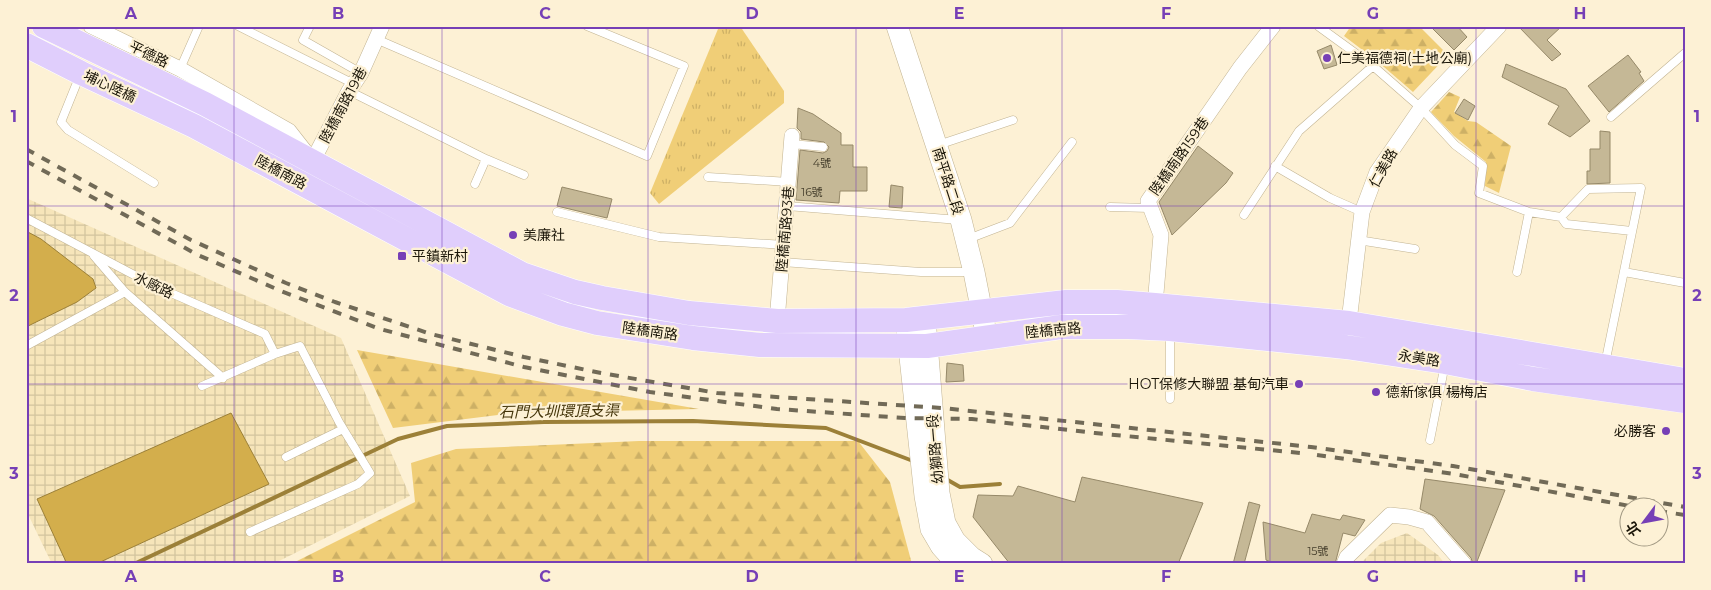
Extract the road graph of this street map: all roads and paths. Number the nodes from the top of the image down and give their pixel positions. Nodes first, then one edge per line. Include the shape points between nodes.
1 (44, 26) edge
2 (91, 26) edge
3 (199, 26) edge
4 (238, 26) edge
5 (310, 26) edge
6 (587, 26) edge
7 (898, 26) edge
8 (1273, 26) edge
9 (1318, 26) edge
10 (1499, 26) edge
11 (379, 33) edge
12 (26, 45) edge
13 (1685, 53) edge
14 (1374, 66) junction
15 (180, 70) junction
16 (81, 73) junction
17 (354, 83) junction
18 (205, 104) joint
19 (1421, 108) junction
20 (1611, 117) dead end
21 (1013, 120) dead end
22 (194, 126) joint
23 (792, 140) joint
24 (1072, 142) dead end
25 (936, 146) junction
26 (823, 147) dead end
27 (486, 159) junction
28 (313, 161) junction
29 (1275, 166) junction
30 (524, 175) dead end
31 (708, 177) dead end
32 (300, 182) junction
33 (788, 182) junction
34 (154, 183) dead end
35 (475, 184) dead end
36 (786, 206) junction
37 (1110, 208) dead end
38 (1150, 208) junction
39 (557, 212) dead end
40 (1362, 212) junction
41 (1529, 212) junction
42 (1244, 215) dead end
43 (1561, 217) junction
44 (26, 218) edge
45 (963, 230) junction
46 (1632, 231) junction
47 (1358, 240) junction
48 (784, 245) junction
49 (1416, 249) dead end
50 (91, 253) junction
51 (782, 262) junction
52 (974, 272) junction
53 (1517, 272) dead end
54 (1624, 272) junction
55 (1685, 283) edge
56 (126, 292) junction
57 (1155, 305) junction
58 (982, 312) junction
59 (916, 319) junction
60 (777, 322) junction
61 (1349, 323) junction
62 (1161, 329) junction
63 (987, 338) junction
64 (26, 346) edge
65 (918, 346) junction
66 (1346, 346) junction
67 (1447, 351) junction
68 (275, 354) junction
69 (1604, 366) junction
70 (223, 378) junction
71 (1685, 380) edge
72 (202, 386) dead end
73 (1170, 399) dead end
74 (1685, 401) edge
75 (343, 429) junction
76 (1430, 440) dead end
77 (286, 457) dead end
78 (250, 532) dead end
79 (957, 564) edge
80 (982, 564) edge
81 (1344, 564) edge
82 (1464, 564) edge

1 - 18 main road, 埔心陸橋
2 - 15 street, 平德路
3 - 15 lane
4 - 17 lane
5 - 17 lane via 302,40
6 - 11 lane via 684,66 648,156
7 - 25 street, 南平路二段
8 - 38 street, 陸橋南路159巷 via 1148,201
9 - 14 lane
10 - 19 street, 仁美路
11 - 17 street, 陸橋南路19巷
12 - 16 main road, 埔心陸橋
13 - 20 lane
14 - 19 lane
14 - 29 lane via 1299,131
15 - 28 street, 陸橋南路 via 289,131
16 - 22 main road, 埔心陸橋
16 - 34 lane via 62,122 68,130
17 - 27 lane
17 - 28 street, 陸橋南路19巷
18 - 28 main road, 陸橋南路
19 - 40 street, 仁美路 via 1377,172
19 - 41 lane via 1455,145 1482,166 1479,193
21 - 25 lane
22 - 32 main road, 陸橋南路
23 - 26 lane
23 - 33 street, 陸橋南路93巷
24 - 45 lane via 1010,223
25 - 45 street, 南平路二段
27 - 30 lane
27 - 35 lane
28 - 32 street, 陸橋南路19巷
28 - 60 main road, 陸橋南路 via 451,229 522,274 602,298 689,313
29 - 40 lane via 1330,198
29 - 42 lane
31 - 33 lane
32 - 65 main road, 陸橋南路 via 509,294 563,314 597,323 760,345
33 - 36 street, 陸橋南路93巷
36 - 45 lane
36 - 48 street, 陸橋南路93巷
37 - 38 lane
38 - 57 street, 陸橋南路159巷 via 1160,235
39 - 48 lane via 659,237
40 - 47 street, 仁美路
41 - 43 lane
41 - 53 lane
43 - 46 lane via 1566,224
43 - 46 lane via 1588,189 1641,188
44 - 50 lane, 水廠路
45 - 52 street, 南平路二段
46 - 54 lane
47 - 49 lane
47 - 61 street, 仁美路
48 - 51 street, 陸橋南路93巷
50 - 56 lane
50 - 68 lane, 水廠路 via 155,286 265,334
51 - 52 lane via 921,272
51 - 60 street, 陸橋南路93巷
52 - 58 street, 南平路二段
54 - 55 lane
54 - 69 lane
56 - 64 lane
56 - 70 lane
57 - 58 main road, 陸橋南路 via 1066,302
57 - 61 main road, 永美路
58 - 59 main road, 陸橋南路
58 - 63 street, 南平路二段
59 - 60 main road, 陸橋南路
59 - 65 street, 幼獅路一段
61 - 66 street, 仁美路
61 - 67 main road, 永美路
62 - 63 main road, 陸橋南路 via 1061,327
62 - 66 main road, 永美路
62 - 73 lane
63 - 65 main road, 陸橋南路
65 - 79 street, 幼獅路一段 via 925,496 931,529
65 - 80 street, 幼獅路一段 via 945,523 955,541
66 - 67 main road, 永美路
67 - 69 main road, 永美路
67 - 74 main road, 永美路 via 1533,379
67 - 76 lane
68 - 70 lane
68 - 75 lane via 300,346
69 - 71 main road, 永美路
70 - 72 lane
75 - 77 lane
75 - 78 lane via 370,473 358,484
81 - 82 street via 1390,515 1427,522

